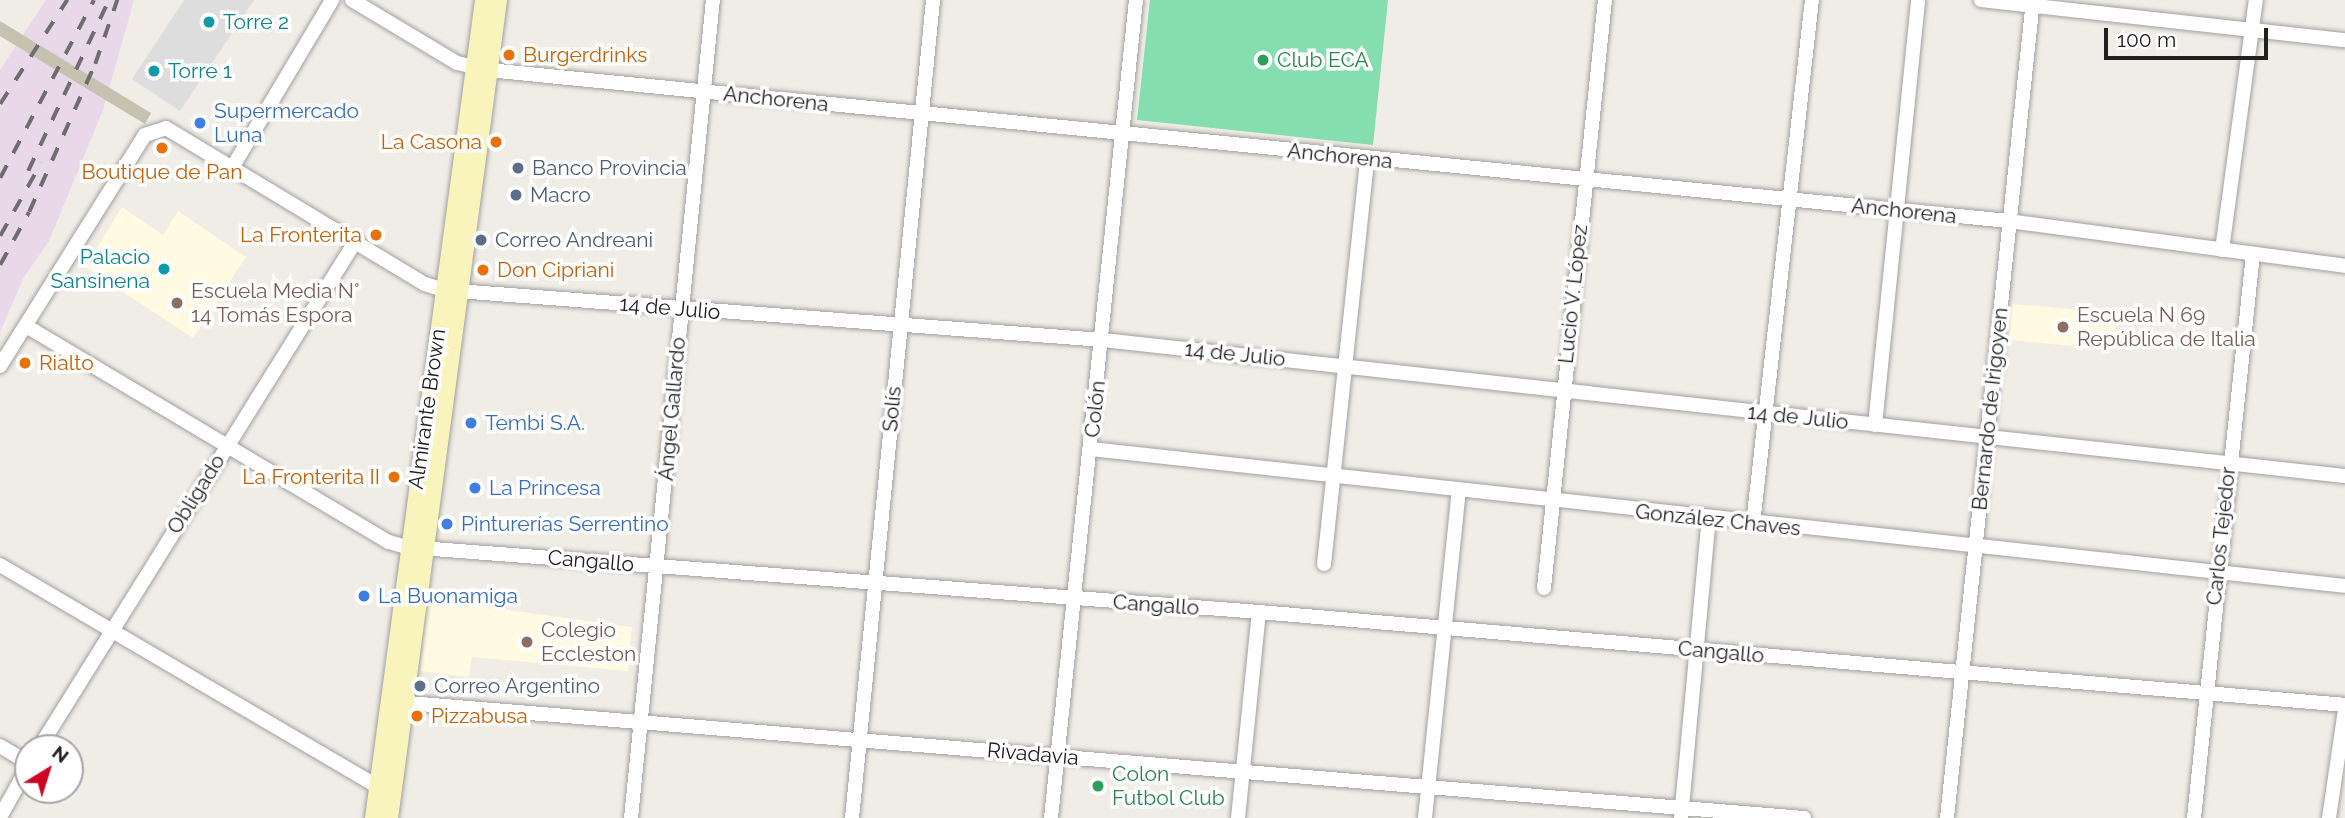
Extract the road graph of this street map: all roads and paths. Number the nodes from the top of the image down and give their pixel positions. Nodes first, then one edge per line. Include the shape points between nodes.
1 (332, 0) edge
2 (352, 0) edge
3 (484, 0) edge
4 (497, 0) edge
5 (713, 0) edge
6 (933, 0) edge
7 (1136, 0) edge
8 (1605, 0) edge
9 (1812, 0) edge
10 (1918, 0) edge
11 (1982, 0) edge
12 (2256, 0) edge
13 (2033, 3) edge
14 (2253, 28) junction
15 (2345, 40) edge
16 (481, 68) junction
17 (704, 92) junction
18 (922, 114) junction
19 (1124, 131) junction
20 (1367, 159) junction
21 (232, 168) junction
22 (1585, 181) junction
23 (1786, 199) junction
24 (1896, 211) junction
25 (2009, 222) junction
26 (355, 242) junction
27 (2222, 250) junction
28 (2253, 254) junction
29 (2345, 266) edge
30 (452, 290) junction
31 (681, 309) junction
32 (900, 325) junction
33 (26, 326) junction
34 (1103, 340) junction
35 (0, 366) edge
36 (1343, 366) junction
37 (1562, 392) junction
38 (1766, 414) junction
39 (1875, 425) junction
40 (1988, 437) junction
41 (227, 445) junction
42 (1091, 449) junction
43 (2228, 464) junction
44 (2345, 476) edge
45 (1333, 478) junction
46 (1459, 491) junction
47 (1552, 501) junction
48 (1709, 519) junction
49 (1753, 524) junction
50 (1976, 546) junction
51 (414, 547) junction
52 (1324, 564) dead end
53 (0, 565) edge
54 (659, 566) junction
55 (2218, 571) junction
56 (877, 585) junction
57 (2345, 586) edge
58 (1544, 588) dead end
59 (1074, 599) junction
60 (1259, 612) junction
61 (1444, 628) junction
62 (110, 631) junction
63 (1698, 649) junction
64 (1961, 673) junction
65 (2204, 691) junction
66 (395, 702) junction
67 (2345, 707) edge
68 (641, 721) junction
69 (47, 734) edge
70 (860, 739) junction
71 (1056, 756) junction
72 (1242, 770) junction
73 (1428, 785) junction
74 (377, 786) junction
75 (14, 791) edge
76 (1682, 813) edge
77 (0, 817) edge
78 (374, 818) edge
79 (388, 818) edge
80 (631, 818) edge
81 (852, 818) edge
82 (1051, 818) edge
83 (1238, 818) edge
84 (1425, 818) edge
85 (1804, 818) edge
86 (1947, 818) edge
87 (2194, 818) edge
88 (2329, 818) edge

1 - 21 street
2 - 16 street, Anchorena via 457,63
3 - 16 main road, Almirante Brown
4 - 16 main road, Almirante Brown
5 - 17 street, Ángel Gallardo
6 - 18 street, Solís
7 - 19 street, Colón
8 - 22 street, Lucio V. López
9 - 23 street
10 - 24 street
11 - 13 street
12 - 14 street
13 - 14 street
13 - 25 street, Bernardo de Irigoyen
14 - 15 street
14 - 27 street
16 - 17 street, Anchorena
16 - 30 main road, Almirante Brown
17 - 18 street, Anchorena
17 - 31 street, Ángel Gallardo
18 - 19 street, Anchorena
18 - 32 street, Solís
19 - 20 street, Anchorena
19 - 34 street, Colón
20 - 22 street, Anchorena
20 - 36 street
21 - 26 street, 14 de Julio
21 - 33 street, 14 de Julio via 166,128 145,135
22 - 23 street, Anchorena
22 - 37 street, Lucio V. López
23 - 24 street, Anchorena
23 - 38 street
24 - 25 street, Anchorena
24 - 39 street
25 - 27 street, Anchorena
25 - 40 street, Bernardo de Irigoyen
26 - 30 street, 14 de Julio
26 - 41 street, Obligado
27 - 28 street, Anchorena
28 - 29 street, Anchorena
28 - 43 street, Carlos Tejedor
30 - 31 street, 14 de Julio
30 - 51 main road, Almirante Brown
31 - 32 street, 14 de Julio
31 - 54 street, Ángel Gallardo
32 - 34 street, 14 de Julio
32 - 56 street, Solís
33 - 35 street
33 - 41 street, Cangallo
34 - 36 street, 14 de Julio
34 - 42 street, Colón
36 - 37 street, 14 de Julio
36 - 45 street
37 - 38 street, 14 de Julio
37 - 47 street, Lucio V. López
38 - 39 street, 14 de Julio
38 - 49 street
39 - 40 street, 14 de Julio
40 - 43 street, 14 de Julio
40 - 50 street, Bernardo de Irigoyen
41 - 51 street, Cangallo via 389,542
41 - 62 street, Obligado
42 - 45 street, González Chaves
42 - 59 street, Colón
43 - 44 street, 14 de Julio
43 - 55 street, Carlos Tejedor
45 - 46 street, González Chaves
45 - 52 street
46 - 47 street, González Chaves
46 - 61 street
47 - 48 street, González Chaves
47 - 58 street, Lucio V. López
48 - 49 street, González Chaves
48 - 63 street
49 - 50 street, González Chaves
50 - 55 street, González Chaves
50 - 64 street, Bernardo de Irigoyen
51 - 54 street, Cangallo
51 - 66 main road, Almirante Brown
53 - 62 street
54 - 56 street, Cangallo
54 - 68 street, Ángel Gallardo
55 - 57 street, González Chaves
55 - 65 street, Carlos Tejedor
56 - 59 street, Cangallo
56 - 70 street, Solís
59 - 60 street, Cangallo
59 - 71 street, Colón
60 - 61 street, Cangallo
60 - 72 street
61 - 63 street, Cangallo
61 - 73 street
62 - 69 street, Obligado
62 - 74 street
63 - 64 street, Cangallo
63 - 76 street
64 - 65 street, Cangallo
64 - 86 street, Bernardo de Irigoyen
65 - 67 street, Cangallo
65 - 87 street, Carlos Tejedor
66 - 68 street, Rivadavia
66 - 74 main road, Almirante Brown
66 - 79 main road, Almirante Brown
67 - 88 street
68 - 70 street, Rivadavia
68 - 80 street, Ángel Gallardo
70 - 71 street, Rivadavia
70 - 81 street, Solís
71 - 72 street, Rivadavia
71 - 82 street, Colón
72 - 73 street, Rivadavia
72 - 83 street
73 - 76 street, Rivadavia
73 - 84 street
74 - 78 main road, Almirante Brown
75 - 77 street
76 - 85 street, Rivadavia

